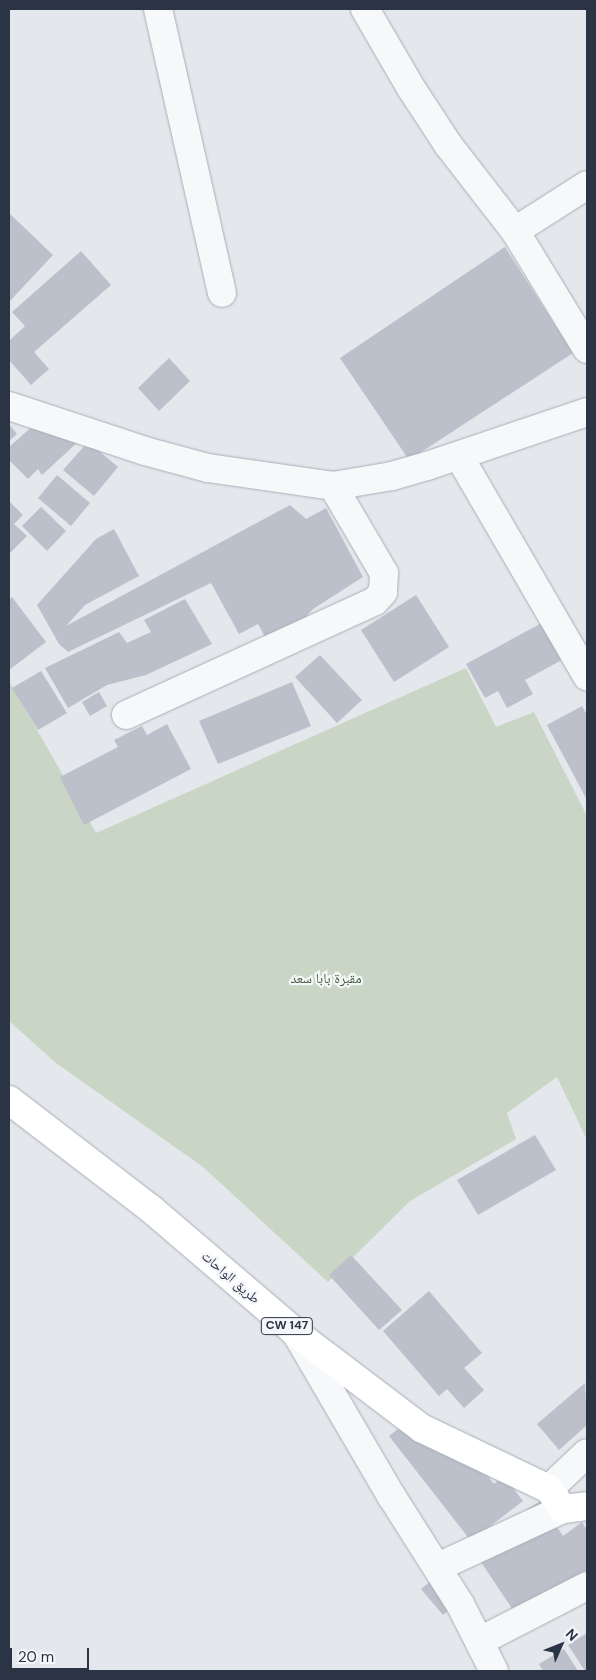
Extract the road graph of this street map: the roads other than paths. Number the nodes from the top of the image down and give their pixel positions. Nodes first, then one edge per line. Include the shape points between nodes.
1 (158, 9) edge
2 (365, 9) edge
3 (587, 185) edge
4 (515, 231) junction
5 (222, 293) dead end
6 (587, 349) edge
7 (9, 406) edge
8 (587, 412) edge
9 (460, 456) junction
10 (334, 486) junction
11 (587, 676) edge
12 (126, 715) dead end
13 (9, 1100) edge
14 (296, 1333) junction
15 (587, 1453) edge
16 (566, 1501) edge
17 (438, 1567) junction
18 (587, 1586) edge
19 (480, 1641) junction
20 (494, 1671) edge

1 - 5 street
2 - 4 street via 450,146
3 - 4 street
4 - 6 street
7 - 10 street via 145,451 208,468
8 - 9 street
9 - 10 street via 392,476
9 - 11 street
10 - 12 street via 384,573 383,592 376,601
13 - 14 main road, طريق الواحات / CW 147 via 152,1209
14 - 16 main road, طريق الواحات / CW 147 via 421,1428
14 - 17 street via 392,1497
15 - 16 street
16 - 17 street
17 - 19 street
18 - 19 street
19 - 20 street

